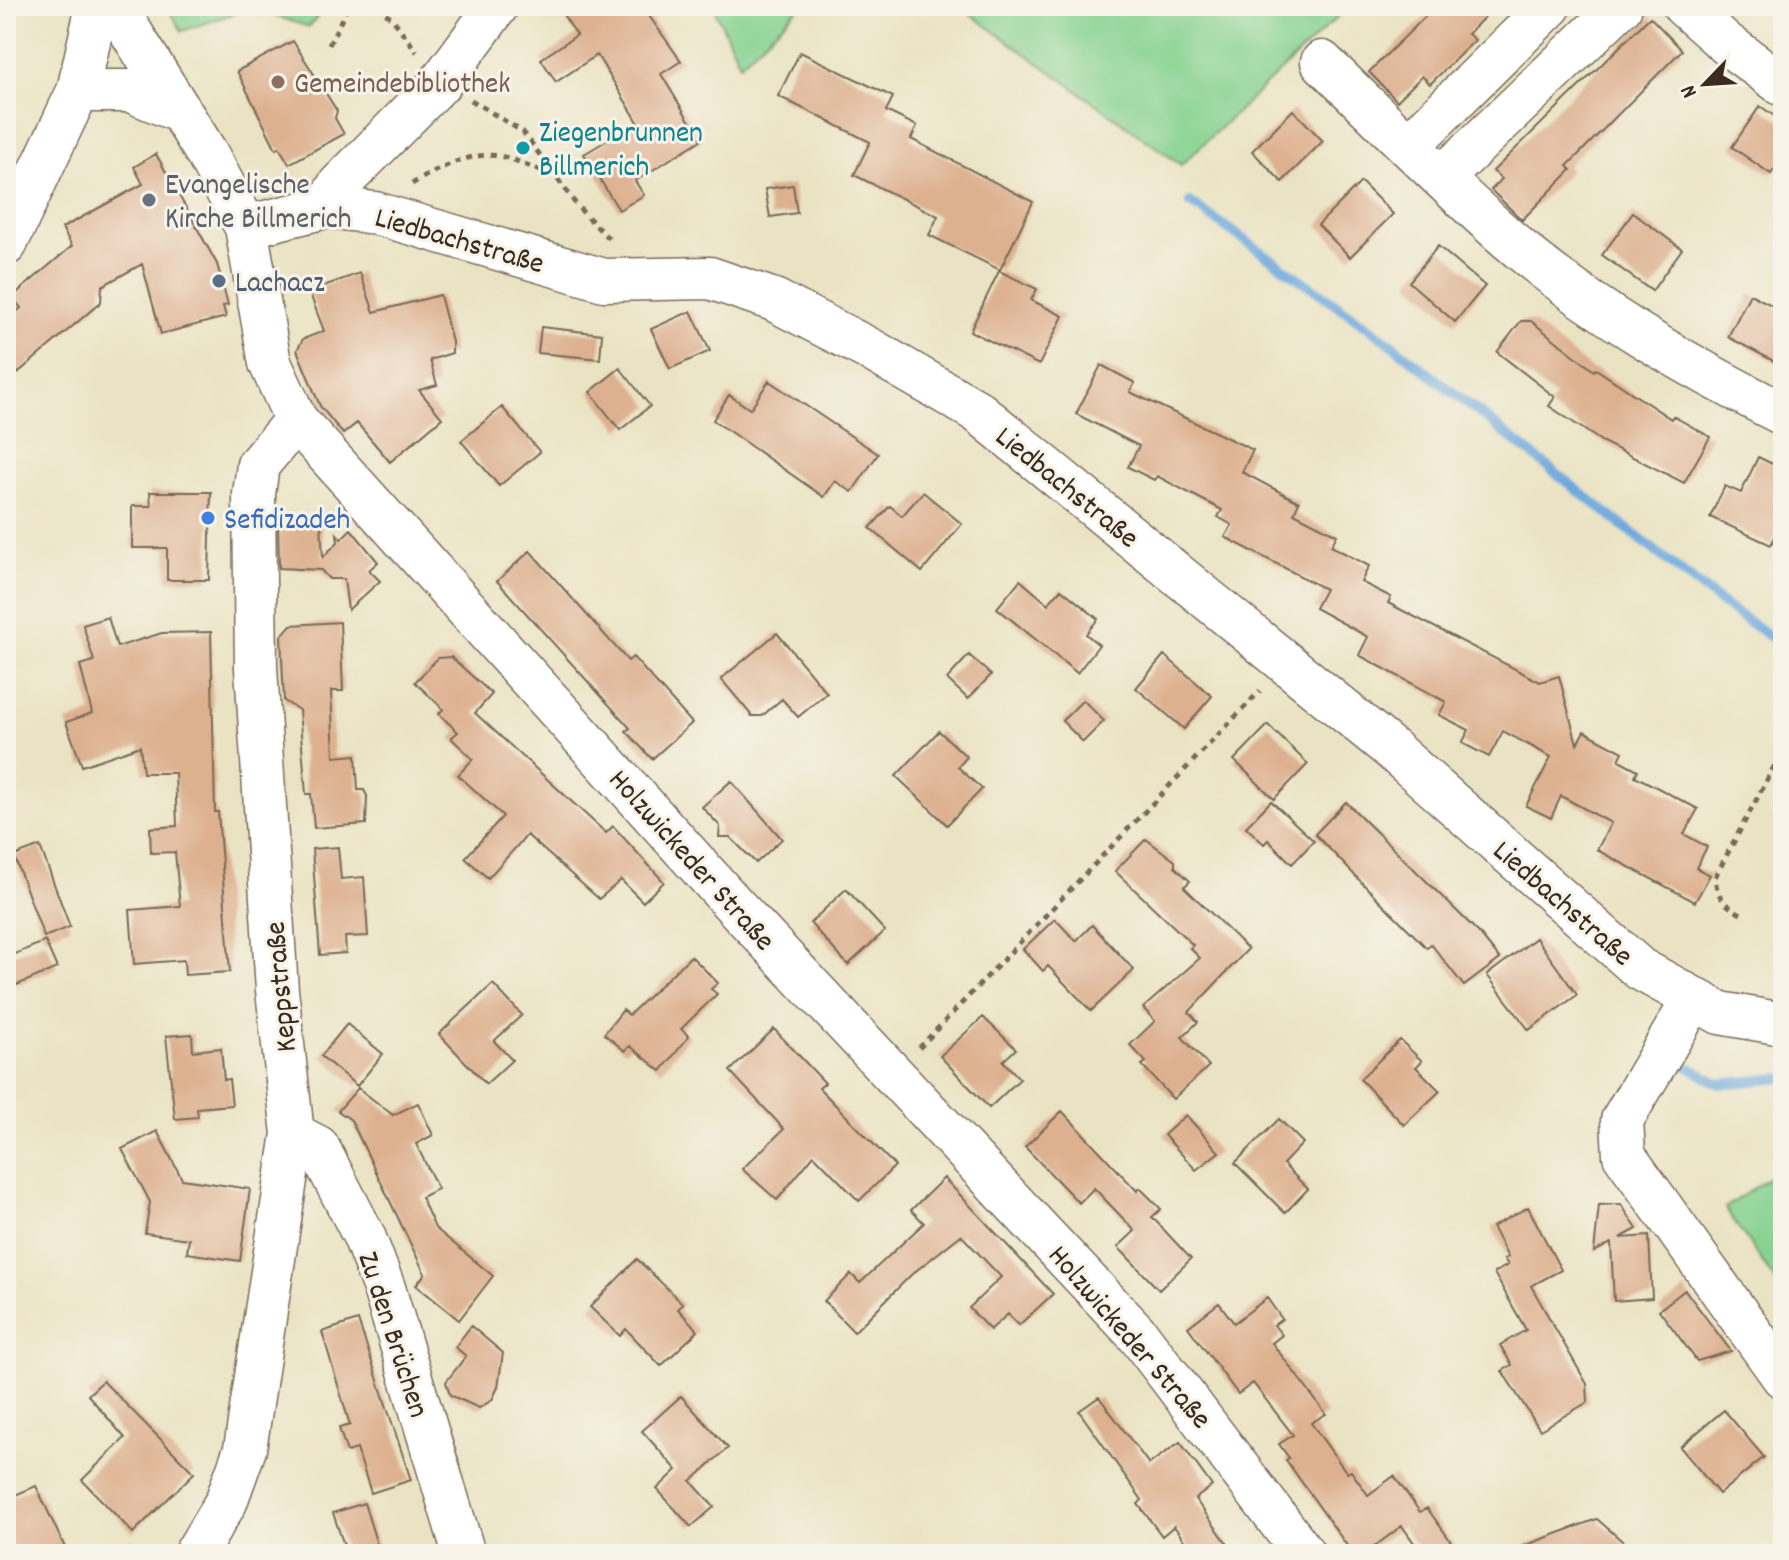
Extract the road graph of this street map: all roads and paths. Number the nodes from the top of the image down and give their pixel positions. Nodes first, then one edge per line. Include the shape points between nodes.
1 (348, 6) edge
2 (376, 6) edge
3 (497, 6) edge
4 (1550, 6) edge
5 (1621, 6) edge
6 (1684, 6) edge
7 (97, 7) edge
8 (329, 45) dead end
9 (1322, 62) dead end
10 (440, 83) junction
11 (1783, 85) edge
12 (78, 91) junction
13 (179, 111) junction
14 (1409, 145) junction
15 (555, 175) junction
16 (1443, 177) junction
17 (409, 186) dead end
18 (326, 207) junction
19 (246, 227) junction
20 (6, 244) edge
21 (651, 282) junction
22 (1783, 414) edge
23 (296, 420) junction
24 (1287, 662) junction
25 (1783, 750) edge
26 (1741, 914) dead end
27 (1693, 1000) junction
28 (1783, 1024) edge
29 (893, 1074) junction
30 (293, 1134) junction
31 (1783, 1377) edge
32 (195, 1554) edge
33 (464, 1554) edge
34 (1304, 1554) edge

1 - 8 path
2 - 10 path via 392,18
3 - 10 street, Liedbachstraße
4 - 14 street
5 - 16 street
6 - 11 street
7 - 12 street
7 - 13 street, Holzwickeder Straße via 126,24
9 - 14 street
10 - 15 path via 523,132
10 - 18 street, Liedbachstraße via 339,185
12 - 13 street via 131,91
12 - 20 street
13 - 19 street, Holzwickeder Straße
14 - 16 street
15 - 17 path via 489,156 464,160
15 - 21 path via 578,207
16 - 22 street via 1508,239 1603,311 1691,367
18 - 19 street, Liedbachstraße
18 - 21 street, Liedbachstraße via 375,213 604,280
19 - 23 street, Holzwickeder Straße via 270,363
21 - 24 street, Liedbachstraße via 710,278 743,287 873,351 977,411
23 - 29 street, Holzwickeder Straße
23 - 30 street, Keppstraße via 258,465 254,494 256,668 277,990
24 - 27 street, Liedbachstraße via 1640,969
24 - 29 path
25 - 26 path via 1715,877 1725,905
27 - 28 street, Liedbachstraße via 1720,1013
27 - 31 street via 1622,1120 1624,1155
29 - 34 street, Holzwickeder Straße via 1138,1335
30 - 32 street, Keppstraße via 245,1449 226,1502
30 - 33 street, Zu den Brüchen via 318,1147 364,1236

